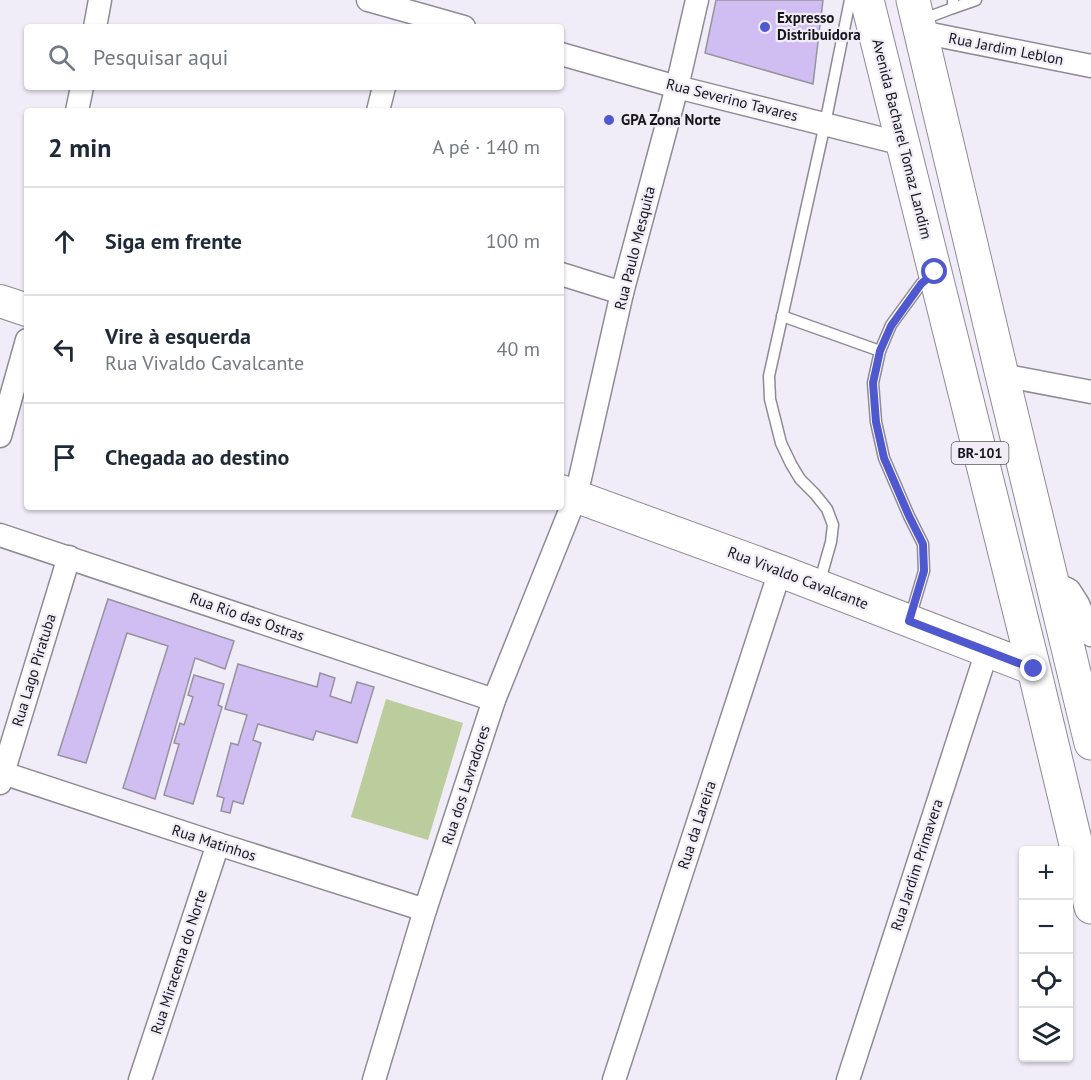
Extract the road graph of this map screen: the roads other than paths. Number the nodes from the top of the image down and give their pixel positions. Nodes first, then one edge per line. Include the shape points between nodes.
1 (100, 0) edge
2 (368, 0) edge
3 (697, 0) edge
4 (850, 0) edge
5 (867, 0) edge
6 (976, 0) edge
7 (953, 4) edge
8 (401, 12) edge
9 (917, 18) edge
10 (96, 24) edge
11 (451, 24) edge
12 (564, 55) edge
13 (1091, 66) edge
14 (677, 87) junction
15 (81, 90) edge
16 (383, 90) edge
17 (78, 108) edge
18 (379, 108) edge
19 (825, 124) junction
20 (903, 144) junction
21 (935, 272) junction
22 (564, 275) edge
23 (622, 294) junction
24 (0, 301) edge
25 (24, 309) edge
26 (782, 316) junction
27 (24, 351) edge
28 (880, 351) junction
29 (1002, 375) junction
30 (1091, 392) edge
31 (0, 436) edge
32 (569, 494) edge
33 (563, 510) edge
34 (0, 535) edge
35 (69, 557) junction
36 (780, 571) junction
37 (1052, 582) junction
38 (818, 585) junction
39 (909, 621) junction
40 (1091, 635) edge
41 (987, 651) junction
42 (1034, 669) junction
43 (1083, 679) edge
44 (494, 700) junction
45 (1091, 743) edge
46 (2, 778) edge
47 (218, 844) junction
48 (1091, 907) edge
49 (424, 910) junction
50 (140, 1080) edge
51 (374, 1080) edge
52 (614, 1080) edge
53 (848, 1080) edge

1 - 10 street
2 - 8 street
3 - 14 street, Rua Paulo Mesquita
4 - 19 lane
5 - 20 highway, Avenida Bacharel Tomaz Landim / BR-101
6 - 7 lane
7 - 9 lane
8 - 11 street
9 - 13 street, Rua Jardim Leblon
9 - 29 highway, BR-101
12 - 14 street, Rua Severino Tavares
14 - 19 street, Rua Severino Tavares
14 - 23 street, Rua Paulo Mesquita
15 - 17 street
16 - 18 street
19 - 20 street, Rua Severino Tavares
19 - 26 lane
20 - 21 highway, Avenida Bacharel Tomaz Landim / BR-101
21 - 28 lane via 907,302
21 - 42 highway, Avenida Bacharel Tomaz Landim / BR-101
22 - 23 street
23 - 32 street, Rua Paulo Mesquita
24 - 25 main road
26 - 28 lane
26 - 38 lane via 770,376 770,399 790,464 827,509 833,525
27 - 31 street
28 - 39 lane via 873,383 884,458 923,544 924,571
29 - 30 street
29 - 37 highway, BR-101
32 - 36 main road, Rua Vivaldo Cavalcante
33 - 44 street, Rua dos Lavradores
34 - 35 street, Rua Rio das Ostras
35 - 44 street, Rua Rio das Ostras
35 - 46 street, Rua Lago Piratuba
36 - 38 main road, Rua Vivaldo Cavalcante
36 - 52 street, Rua da Lareira
37 - 40 street via 1069,590
37 - 43 highway, BR-101
38 - 39 main road, Rua Vivaldo Cavalcante
39 - 41 main road, Rua Vivaldo Cavalcante
41 - 42 main road, Rua Vivaldo Cavalcante
41 - 53 street, Rua Jardim Primavera
42 - 48 highway, Avenida Bacharel Tomaz Landim / BR-101
43 - 45 highway, BR-101
44 - 49 street, Rua dos Lavradores
46 - 47 street, Rua Matinhos
47 - 49 street, Rua Matinhos
47 - 50 street, Rua Miracema do Norte
49 - 51 street, Rua dos Lavradores

